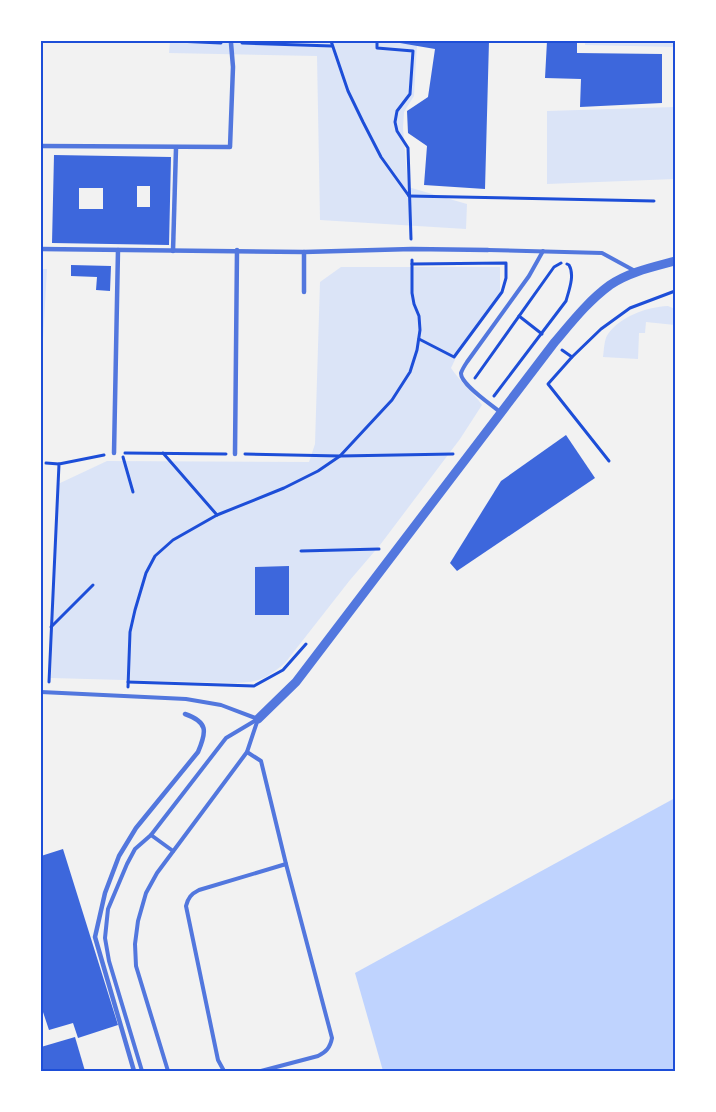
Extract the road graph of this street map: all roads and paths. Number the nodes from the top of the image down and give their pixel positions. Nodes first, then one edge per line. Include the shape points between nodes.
1 (176, 41) edge
2 (377, 41) edge
3 (231, 43) junction
4 (331, 43) edge
5 (41, 146) edge
6 (176, 148) junction
7 (408, 196) junction
8 (654, 201) dead end
9 (41, 249) edge
10 (412, 249) junction
11 (118, 250) junction
12 (237, 250) junction
13 (488, 250) joint
14 (173, 251) junction
15 (306, 252) junction
16 (543, 252) junction
17 (675, 261) edge
18 (412, 264) junction
19 (637, 272) junction
20 (304, 292) dead end
21 (675, 292) edge
22 (419, 339) junction
23 (501, 413) junction
24 (114, 453) joint
25 (162, 453) junction
26 (235, 454) junction
27 (340, 456) junction
28 (609, 461) dead end
29 (463, 462) junction
30 (46, 463) dead end
31 (59, 464) junction
32 (133, 492) dead end
33 (217, 515) junction
34 (379, 549) dead end
35 (301, 551) dead end
36 (93, 585) dead end
37 (51, 627) junction
38 (308, 641) dead end
39 (128, 682) junction
40 (41, 692) edge
41 (48, 692) junction
42 (128, 696) junction
43 (185, 714) dead end
44 (258, 719) junction
45 (247, 752) junction
46 (150, 835) junction
47 (173, 851) junction
48 (286, 864) junction
49 (134, 1071) edge
50 (142, 1071) edge
51 (168, 1071) edge
52 (224, 1071) edge
53 (260, 1071) edge

1 - 3 path
2 - 7 path via 377,48 413,51 410,94 397,111 395,122 408,148
3 - 4 path
3 - 6 street via 230,147
4 - 7 path via 363,122 381,157
5 - 6 street
6 - 14 street
7 - 8 path
7 - 10 path
9 - 11 street
10 - 13 street
10 - 15 street
10 - 18 path
11 - 14 street
11 - 24 street
12 - 14 street
12 - 15 street
12 - 26 street
13 - 16 lane
15 - 20 street
16 - 19 lane via 602,253
16 - 23 lane via 461,373 468,385
17 - 19 street
18 - 22 path via 412,293 419,316
18 - 22 path via 506,263 502,292 454,357
19 - 23 street via 611,284 585,306
21 - 28 path via 623,313 572,357 548,384
22 - 27 path via 410,372
23 - 29 street
24 - 31 path
25 - 26 path
25 - 32 path via 121,453
25 - 33 path
26 - 27 path
27 - 29 path via 452,453
27 - 33 path via 284,488
29 - 44 street via 296,682
30 - 31 path
31 - 37 path
33 - 39 path via 173,540 155,556 146,573 133,617
34 - 35 path
36 - 37 path
37 - 41 path
38 - 39 path via 283,670 254,686
39 - 42 path
40 - 41 lane
41 - 42 lane
42 - 44 lane via 186,699 221,705
43 - 49 street via 203,724 204,738 198,752 136,828 119,856 105,893 95,938
44 - 45 lane
44 - 46 lane via 226,738
45 - 47 lane
45 - 48 lane via 261,761
46 - 47 lane
46 - 50 lane via 135,849 119,880 108,909 105,938
47 - 51 lane via 146,893 135,944 136,966
48 - 52 lane via 199,890 188,899 186,914 218,1060
48 - 53 lane via 332,1038 330,1046 318,1056

